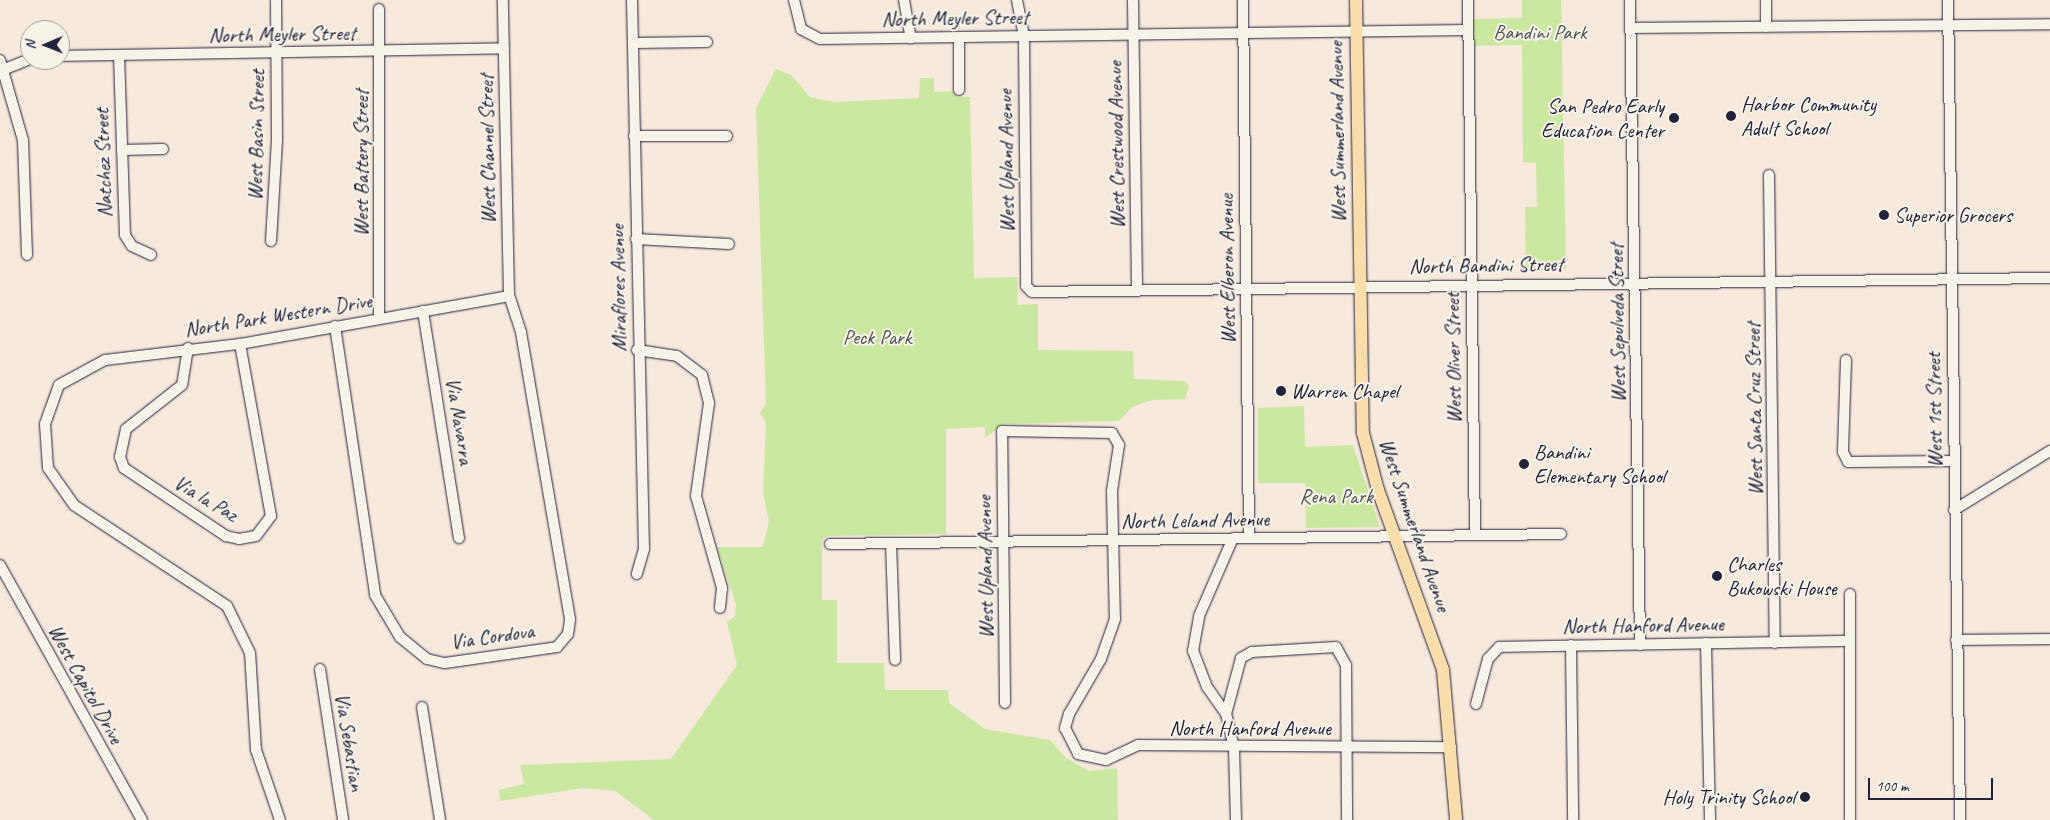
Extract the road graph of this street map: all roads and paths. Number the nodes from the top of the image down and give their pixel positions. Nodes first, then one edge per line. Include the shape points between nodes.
1 (276, 0) edge
2 (503, 0) edge
3 (632, 0) edge
4 (794, 0) edge
5 (904, 0) edge
6 (1018, 0) edge
7 (1133, 0) edge
8 (1243, 0) edge
9 (1356, 0) edge
10 (1468, 0) edge
11 (1630, 0) edge
12 (1766, 0) edge
13 (1948, 0) edge
14 (379, 9) dead end
15 (2050, 24) edge
16 (1948, 26) junction
17 (1766, 27) junction
18 (1631, 28) junction
19 (1468, 30) junction
20 (1356, 31) junction
21 (1244, 33) junction
22 (1134, 34) junction
23 (1024, 36) junction
24 (912, 38) junction
25 (960, 38) junction
26 (707, 42) dead end
27 (633, 43) junction
28 (504, 48) junction
29 (380, 51) junction
30 (276, 52) junction
31 (118, 55) junction
32 (70, 56) edge
33 (20, 62) edge
34 (1, 67) edge
35 (959, 90) dead end
36 (634, 136) junction
37 (727, 136) dead end
38 (163, 149) dead end
39 (122, 150) junction
40 (1769, 175) dead end
41 (636, 239) junction
42 (271, 241) dead end
43 (729, 244) dead end
44 (27, 255) dead end
45 (151, 255) dead end
46 (2050, 278) edge
47 (1950, 280) junction
48 (1636, 282) junction
49 (1769, 282) junction
50 (1471, 284) junction
51 (1026, 286) joint
52 (1359, 286) junction
53 (1246, 287) junction
54 (1137, 289) junction
55 (509, 296) junction
56 (423, 311) junction
57 (379, 318) junction
58 (335, 326) junction
59 (240, 344) junction
60 (188, 348) junction
61 (637, 350) junction
62 (1846, 360) dead end
63 (2050, 451) edge
64 (1954, 461) junction
65 (1954, 510) junction
66 (1561, 534) dead end
67 (1475, 535) junction
68 (1398, 536) junction
69 (459, 538) dead end
70 (1233, 538) junction
71 (1250, 538) junction
72 (1111, 540) junction
73 (1003, 542) junction
74 (830, 544) dead end
75 (891, 544) junction
76 (0, 565) edge
77 (637, 574) dead end
78 (1850, 594) dead end
79 (720, 608) dead end
80 (2050, 639) edge
81 (1956, 640) junction
82 (1850, 641) junction
83 (1706, 643) junction
84 (1775, 643) junction
85 (1640, 644) junction
86 (1570, 645) junction
87 (895, 660) dead end
88 (320, 669) dead end
89 (1005, 702) dead end
90 (1476, 704) dead end
91 (422, 706) dead end
92 (1226, 714) junction
93 (1451, 747) junction
94 (1234, 748) junction
95 (1346, 748) junction
96 (142, 820) edge
97 (280, 820) edge
98 (343, 820) edge
99 (440, 820) edge
100 (1236, 820) edge
101 (1347, 820) edge
102 (1456, 820) edge
103 (1573, 820) edge
104 (1710, 820) edge
105 (1850, 820) edge
106 (1960, 820) edge

1 - 30 street, West Basin Street
2 - 28 street, West Channel Street
3 - 27 street, Miraflores Avenue
4 - 24 street, North Meyler Street via 804,32 820,39
5 - 24 street
6 - 23 street, West Upland Avenue
7 - 22 street, West Crestwood Avenue
8 - 21 street, West Elberon Avenue
9 - 20 main road, West Summerland Avenue
10 - 19 street, West Oliver Street
11 - 18 street, West Sepulveda Street
12 - 17 street
13 - 16 street, West 1st Street
14 - 29 street, West Battery Street
15 - 16 street
16 - 17 street
16 - 47 street, West 1st Street
17 - 18 street
18 - 48 street, West Sepulveda Street
19 - 20 street, North Meyler Street
19 - 50 street, West Oliver Street
20 - 21 street, North Meyler Street
20 - 52 main road, West Summerland Avenue
21 - 22 street, North Meyler Street
21 - 53 street, West Elberon Avenue
22 - 23 street, North Meyler Street
22 - 54 street, West Crestwood Avenue
23 - 25 street, North Meyler Street
23 - 51 street, West Upland Avenue
24 - 25 street, North Meyler Street
25 - 35 street
26 - 27 street
27 - 36 street, Miraflores Avenue
28 - 29 street, North Meyler Street
28 - 55 street, West Channel Street
29 - 30 street, North Meyler Street
29 - 57 street, West Battery Street
30 - 31 street, North Meyler Street
30 - 42 street, West Basin Street
31 - 32 street, North Meyler Street
31 - 39 street, Natchez Street
33 - 34 street
34 - 44 street via 23,140
36 - 37 street
36 - 41 street, Miraflores Avenue
38 - 39 street
39 - 45 street, Natchez Street via 124,235 132,246
40 - 49 street, West Santa Cruz Street
41 - 43 street
41 - 61 street, Miraflores Avenue
46 - 47 street, North Bandini Street
47 - 49 street, North Bandini Street
47 - 64 street, West 1st Street
48 - 49 street, North Bandini Street
48 - 50 street, North Bandini Street
48 - 85 street, West Sepulveda Street
49 - 84 street, West Santa Cruz Street
50 - 52 street, North Bandini Street
50 - 67 street, West Oliver Street
51 - 54 street, North Bandini Street via 1032,292
52 - 53 street, North Bandini Street
52 - 68 main road, West Summerland Avenue via 1363,433 1378,490
53 - 54 street, North Bandini Street
53 - 71 street, West Elberon Avenue
55 - 56 street, North Park Western Drive
55 - 58 street, Via Cordova via 521,332 570,619 568,634 557,646 445,662 427,659 400,637 375,596
56 - 57 street, North Park Western Drive
56 - 69 street, Via Navarra
57 - 58 street, North Park Western Drive
58 - 59 street, North Park Western Drive
59 - 60 street, North Park Western Drive
59 - 60 street, Via la Paz via 271,516 256,536 239,539 226,536 124,468 120,457 126,429 182,385
60 - 97 street, North Park Western Drive via 104,360 59,385 45,424 48,468 74,505 227,606 250,654 256,750
61 - 77 street, Miraflores Avenue via 644,548
61 - 79 street via 677,356 702,375 709,403 696,496 722,588
62 - 64 street via 1843,452 1848,462
63 - 65 street
64 - 65 street, West 1st Street
65 - 81 street, West 1st Street
66 - 67 street, North Leland Avenue
67 - 68 street, North Leland Avenue
68 - 71 street, North Leland Avenue
68 - 93 main road, West Summerland Avenue via 1443,670
70 - 71 street, North Leland Avenue
70 - 72 street, North Leland Avenue
70 - 92 street via 1200,616 1194,651 1207,687
72 - 73 street, North Leland Avenue
72 - 73 street, West Upland Avenue via 1119,445 1112,432 1002,431
72 - 94 street, North Hanford Avenue via 1115,618 1101,659 1075,698 1065,728 1078,754 1094,761 1138,745
73 - 75 street, North Leland Avenue
73 - 89 street, West Upland Avenue
74 - 75 street, North Leland Avenue
75 - 87 street
76 - 96 street, West Capitol Drive
78 - 82 street
80 - 81 street
81 - 106 street, West 1st Street
82 - 84 street, North Hanford Avenue
82 - 105 street
83 - 84 street, North Hanford Avenue
83 - 85 street, North Hanford Avenue
83 - 104 street
85 - 86 street, North Hanford Avenue
86 - 90 street, North Hanford Avenue via 1500,647 1488,659
86 - 103 street
88 - 98 street, Via Sebastian
91 - 99 street
92 - 94 street
92 - 95 street via 1241,658 1252,652 1336,647 1346,665
93 - 95 street, North Hanford Avenue
93 - 102 main road, West Summerland Avenue
94 - 95 street, North Hanford Avenue
94 - 100 street
95 - 101 street

